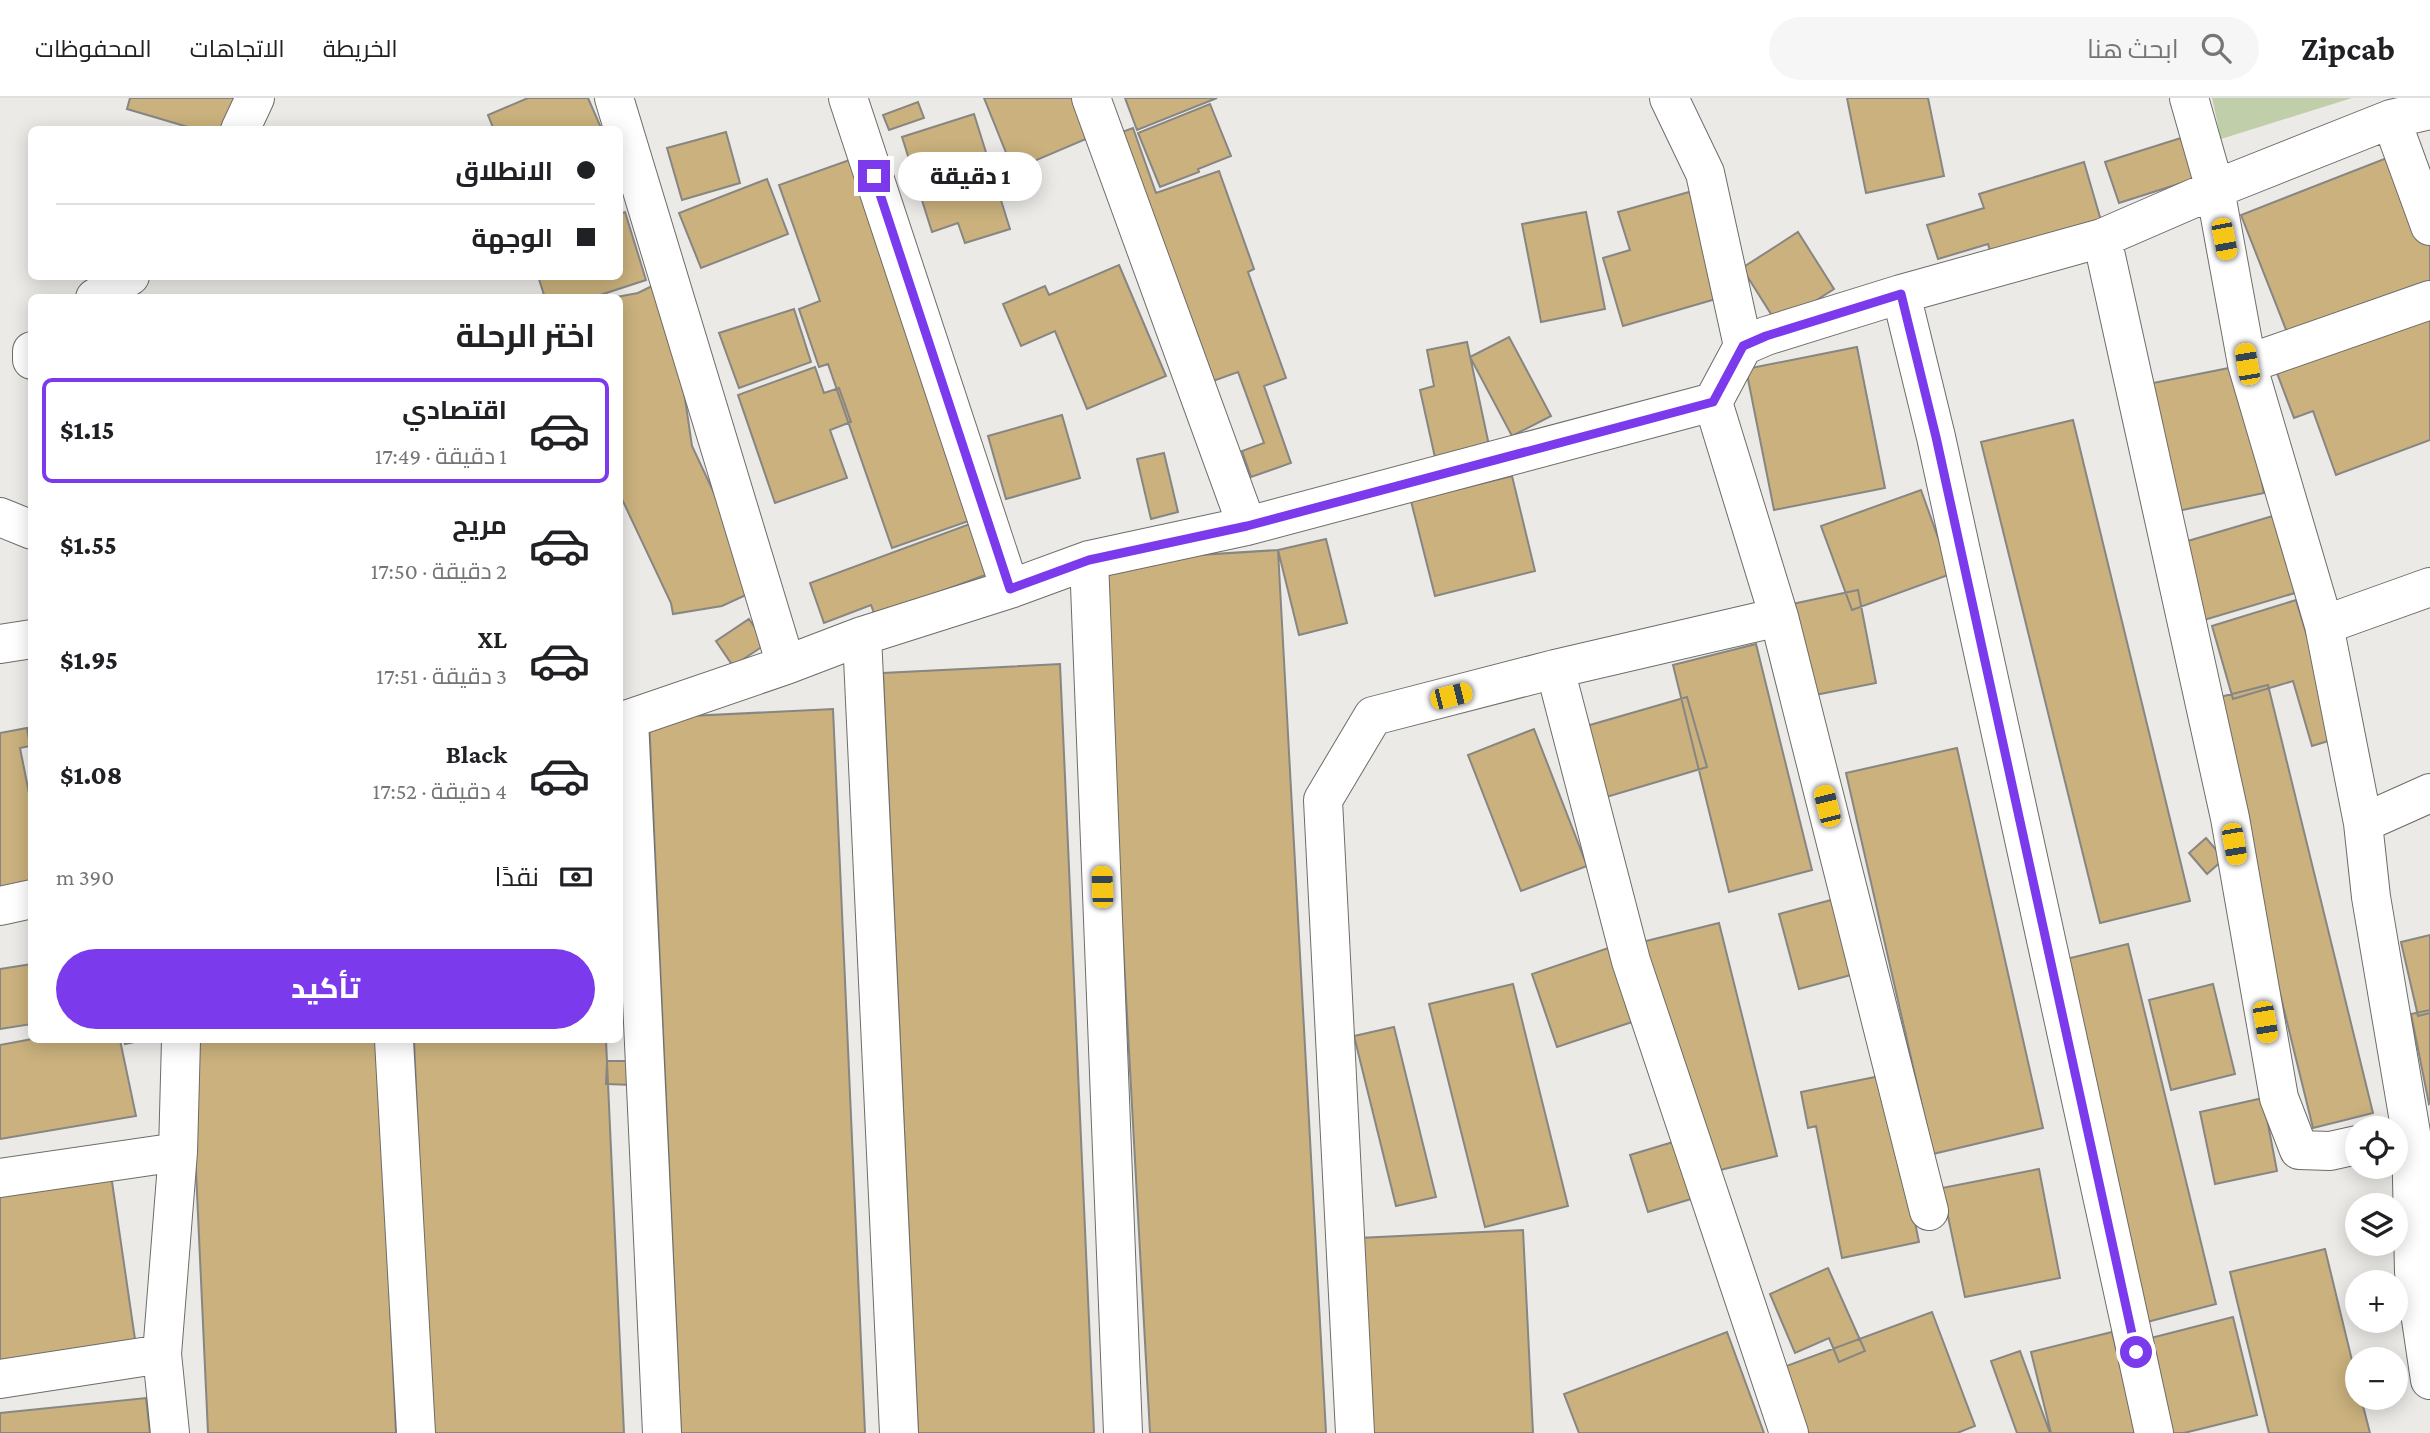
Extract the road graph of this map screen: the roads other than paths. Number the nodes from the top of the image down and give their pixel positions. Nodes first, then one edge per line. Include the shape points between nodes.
1 (255, 98) edge
2 (614, 98) edge
3 (848, 98) edge
4 (1091, 98) edge
5 (1669, 98) edge
6 (2189, 98) edge
7 (2430, 110) edge
8 (2391, 119) junction
9 (242, 126) edge
10 (622, 126) edge
11 (623, 128) edge
12 (2215, 189) junction
13 (2430, 226) edge
14 (2102, 238) junction
15 (124, 280) edge
16 (101, 294) edge
17 (1901, 294) junction
18 (2430, 300) edge
19 (1743, 346) junction
20 (2247, 364) junction
21 (1713, 402) junction
22 (0, 517) edge
23 (1247, 526) junction
24 (28, 528) edge
25 (1089, 560) junction
26 (2430, 587) edge
27 (1010, 589) junction
28 (1779, 617) junction
29 (2324, 625) junction
30 (862, 636) junction
31 (28, 640) edge
32 (0, 644) edge
33 (786, 665) junction
34 (1555, 669) junction
35 (624, 721) edge
36 (2430, 793) edge
37 (2363, 823) junction
38 (28, 901) edge
39 (0, 906) edge
40 (181, 1043) edge
41 (394, 1043) edge
42 (2412, 1132) edge
43 (2345, 1148) edge
44 (178, 1152) junction
45 (0, 1178) edge
46 (1929, 1211) dead end
47 (162, 1354) junction
48 (0, 1379) edge
49 (2430, 1380) edge
50 (170, 1433) edge
51 (416, 1433) edge
52 (662, 1433) edge
53 (899, 1433) edge
54 (1122, 1433) edge
55 (1355, 1433) edge
56 (1789, 1433) edge
57 (2154, 1433) edge

1 - 9 street
2 - 10 street
3 - 27 street
4 - 23 street
5 - 19 street via 1705,173
6 - 12 street
7 - 8 street
8 - 12 street
8 - 13 street
11 - 33 street
12 - 14 street
12 - 20 street
14 - 17 street
14 - 43 street via 2230,818 2279,1098 2299,1150
15 - 16 street
17 - 19 street
17 - 57 street
18 - 20 street
19 - 21 street
20 - 29 street
21 - 23 street
21 - 28 street
22 - 24 street
23 - 25 street
25 - 27 street
25 - 54 street
26 - 29 street
27 - 30 street
28 - 34 street
28 - 46 street
29 - 37 street
30 - 33 street
30 - 53 street
31 - 32 street
33 - 35 street
34 - 55 street via 1373,716 1323,800
34 - 56 street via 1631,961
35 - 52 street
36 - 37 street
37 - 42 street via 2371,897
38 - 39 street
40 - 44 street
41 - 51 street
42 - 49 street via 2414,1272
44 - 45 street
44 - 47 street
47 - 48 street
47 - 50 street

